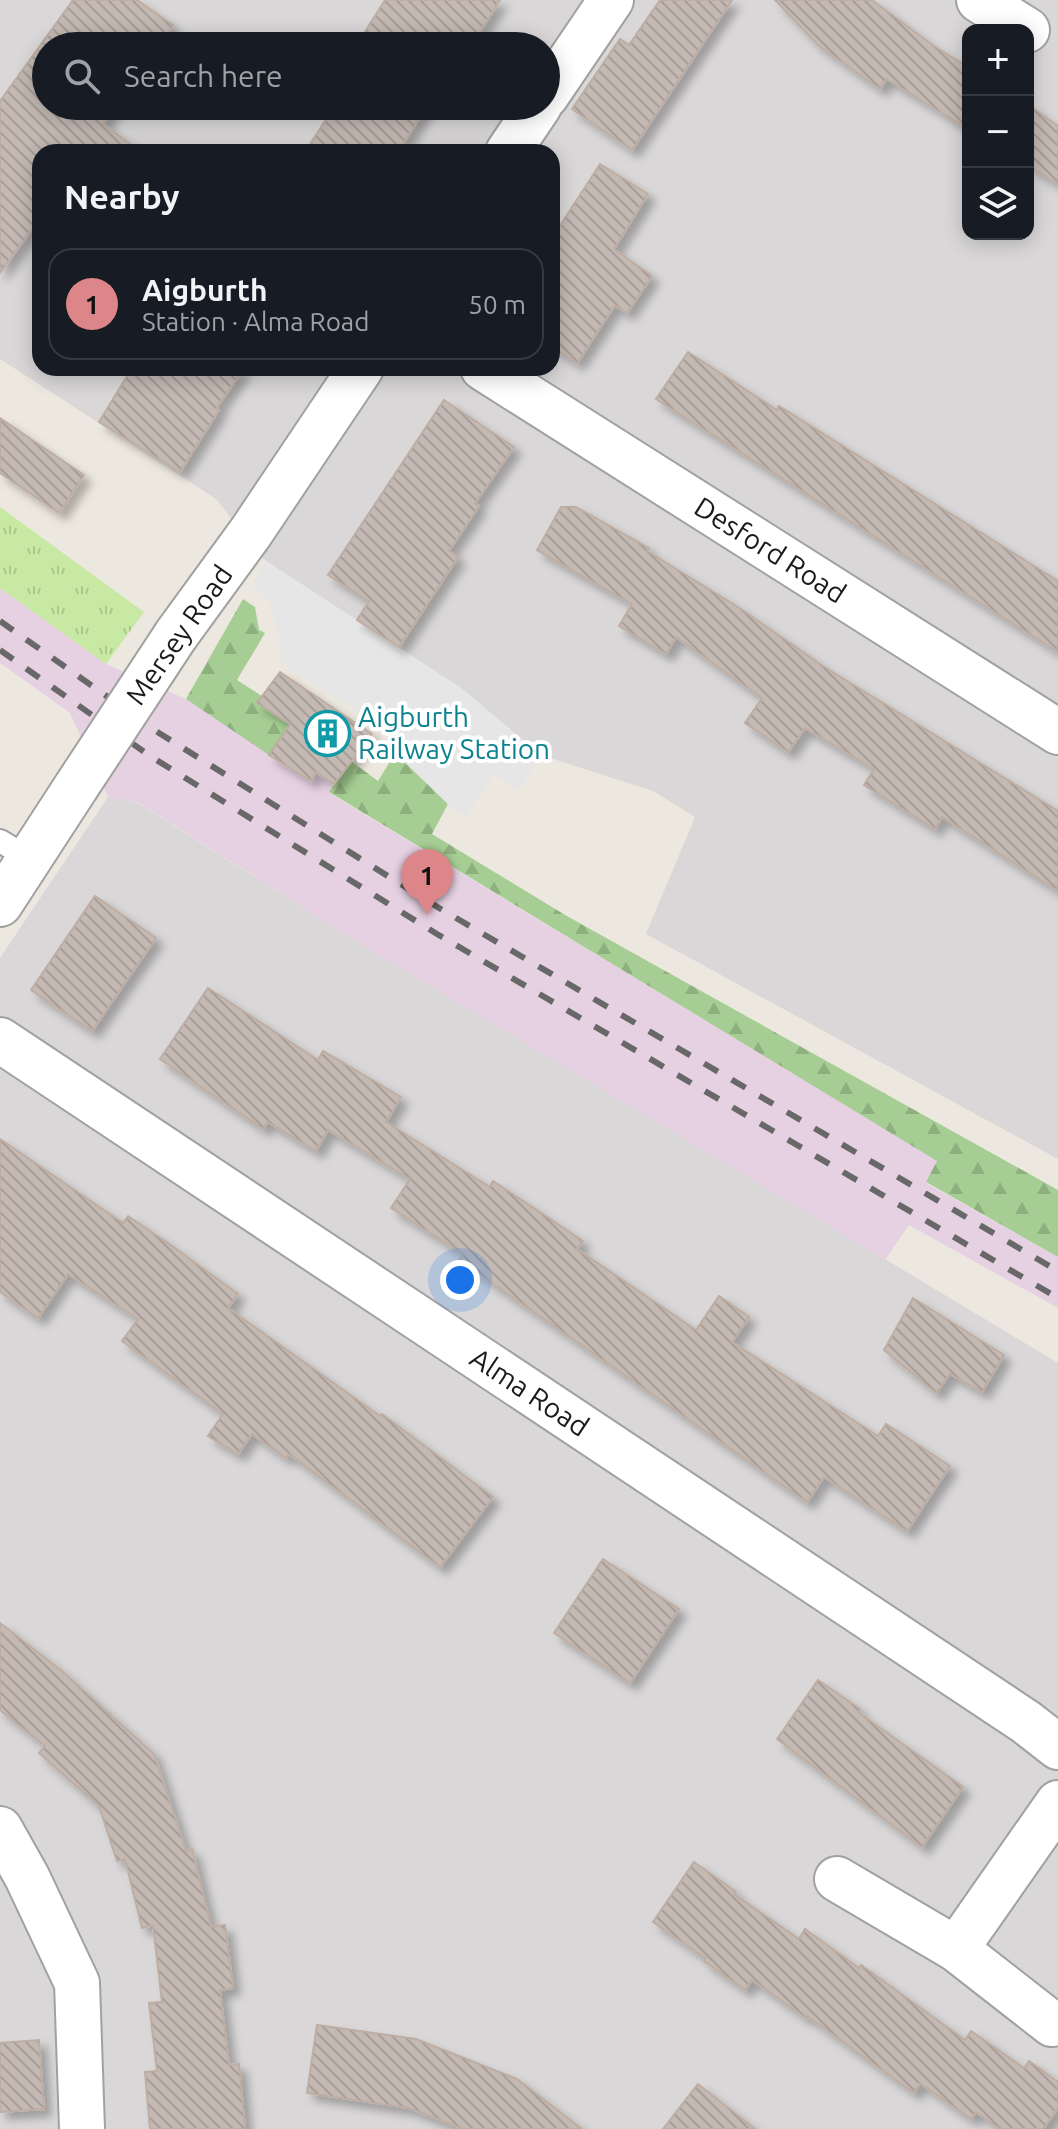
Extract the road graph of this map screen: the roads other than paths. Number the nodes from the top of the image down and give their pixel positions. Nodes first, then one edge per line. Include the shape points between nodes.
1 (611, 0) edge
2 (979, 0) edge
3 (1017, 24) edge
4 (1034, 35) edge
5 (1058, 50) edge
6 (560, 75) edge
7 (530, 120) edge
8 (513, 144) edge
9 (356, 376) edge
10 (496, 376) edge
11 (1058, 732) edge
12 (15, 850) edge
13 (0, 904) edge
14 (0, 1040) edge
15 (1047, 1723) edge
16 (1058, 1803) edge
17 (0, 1829) edge
18 (837, 1879) dead end
19 (956, 1949) junction
20 (1052, 2024) dead end
21 (82, 2129) edge

1 - 6 street
2 - 3 street
4 - 5 street
7 - 8 street
9 - 12 street, Mersey Road, bridge via 76,787
10 - 11 street, Desford Road
12 - 13 street, Mersey Road
14 - 15 street, Alma Road
16 - 19 street
17 - 21 street via 77,1983
18 - 19 street
19 - 20 street

